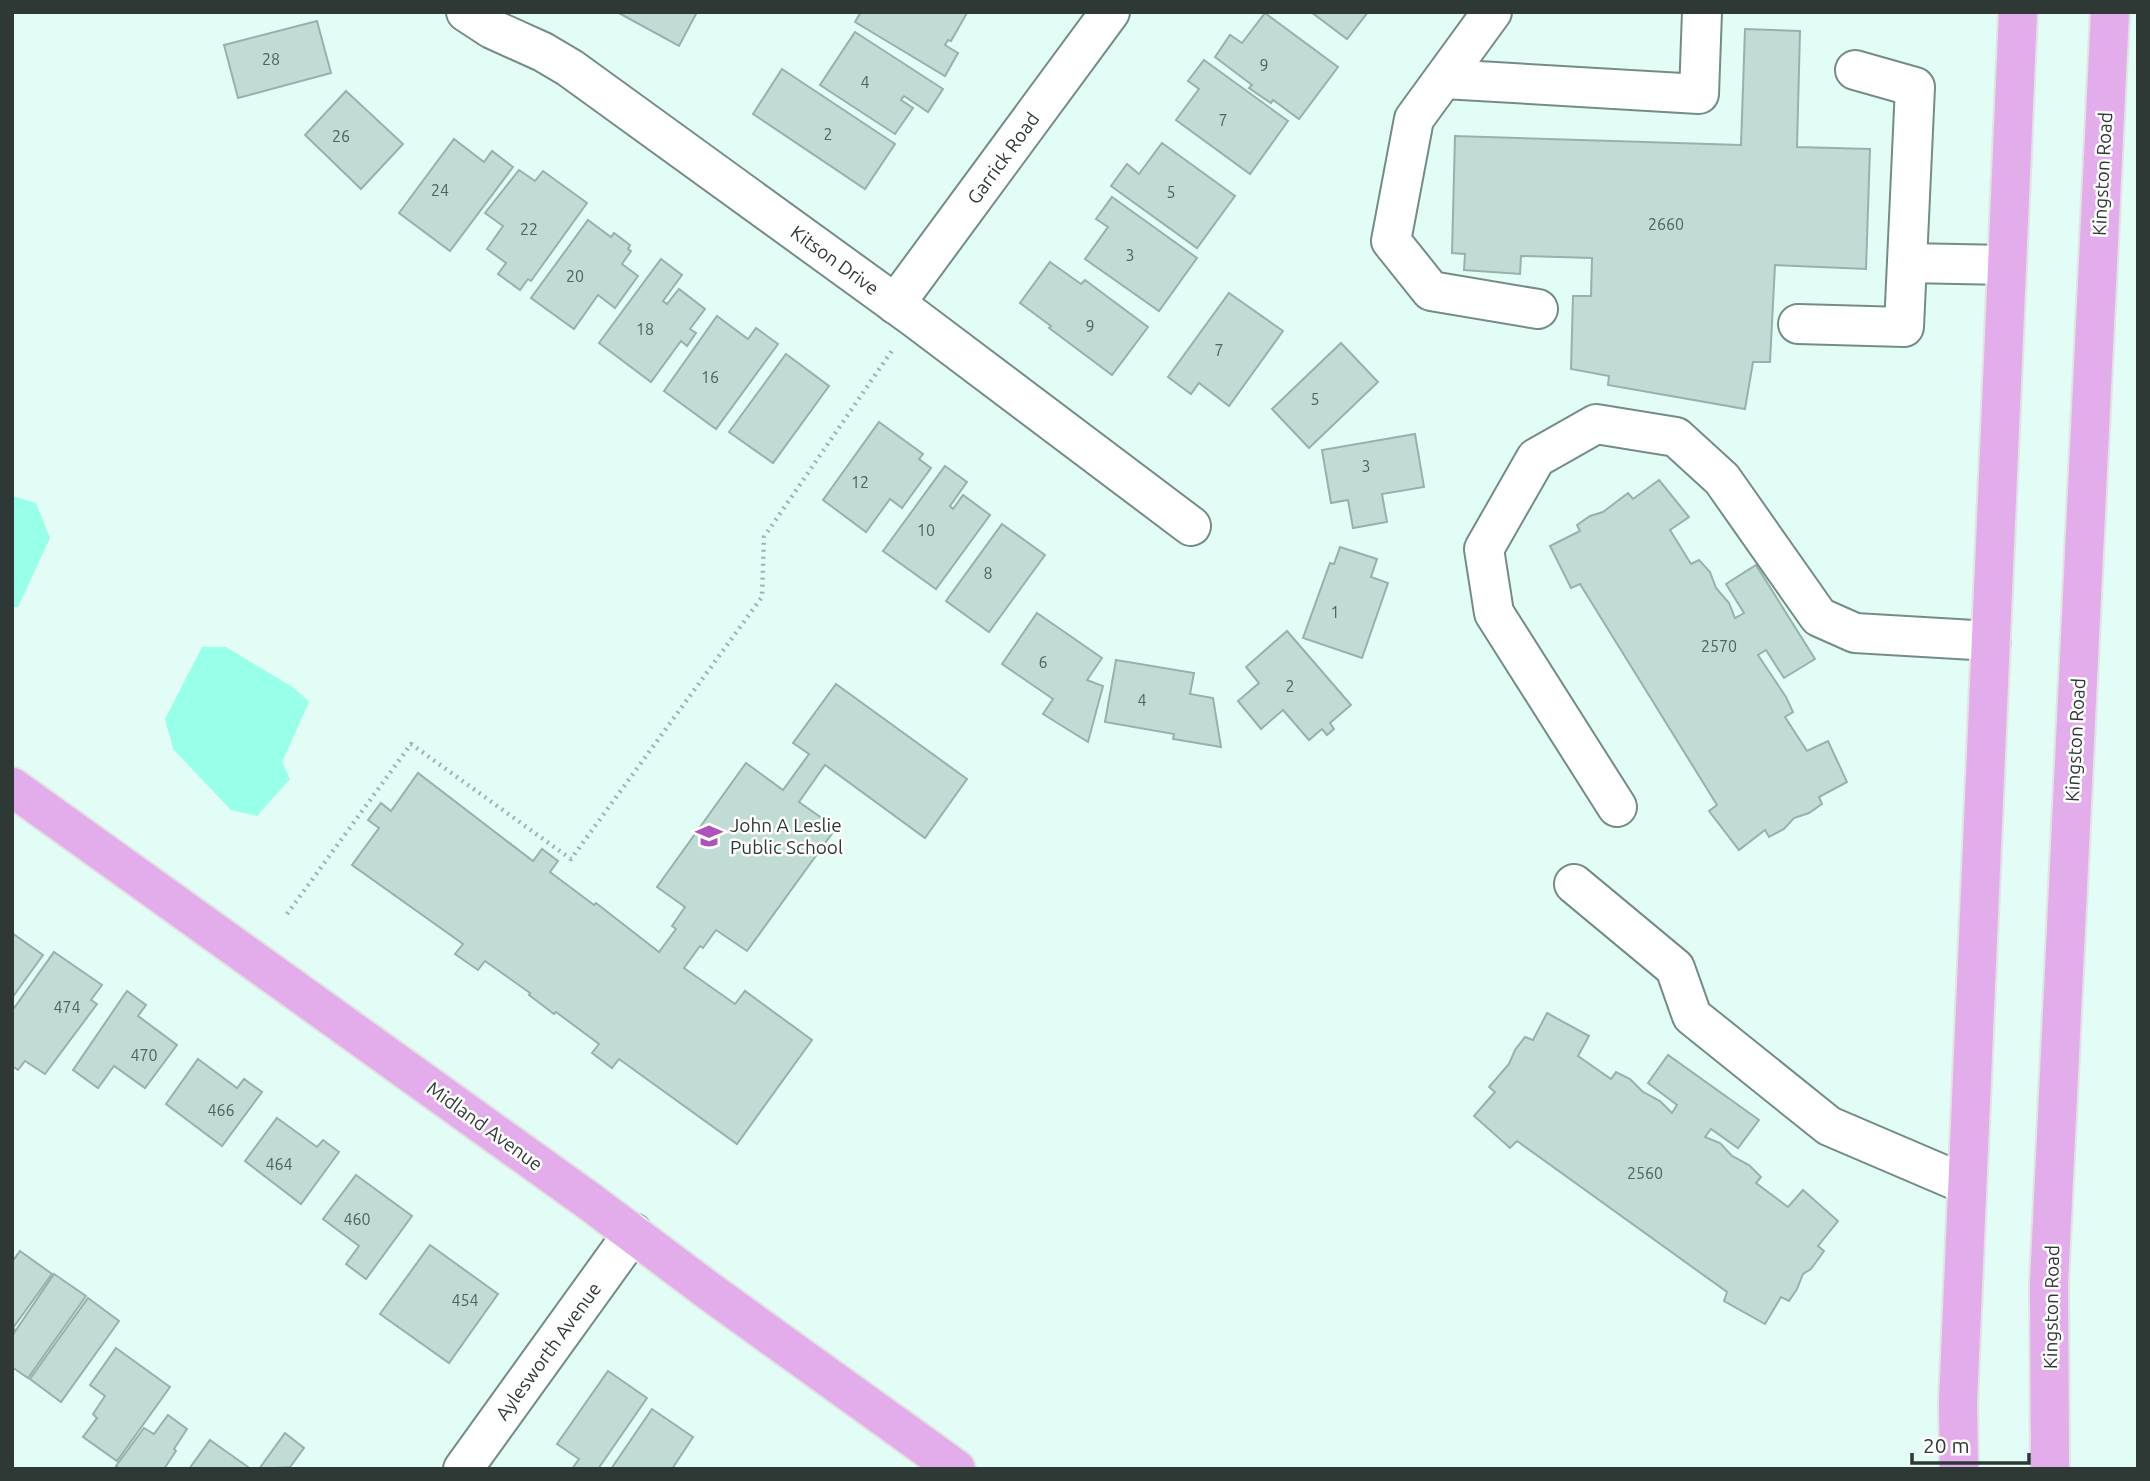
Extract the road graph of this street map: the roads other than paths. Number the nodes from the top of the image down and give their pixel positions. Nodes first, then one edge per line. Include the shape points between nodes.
1 (466, 12) edge
2 (1110, 12) edge
3 (1492, 12) edge
4 (1702, 12) edge
5 (2018, 12) edge
6 (2110, 12) edge
7 (1855, 70) dead end
8 (1444, 79) junction
9 (1907, 263) junction
10 (2007, 265) junction
11 (895, 304) junction
12 (1538, 309) dead end
13 (1798, 324) dead end
14 (1191, 526) dead end
15 (1991, 641) junction
16 (12, 787) edge
17 (1617, 807) dead end
18 (1574, 884) dead end
19 (1967, 1185) junction
20 (633, 1233) junction
21 (463, 1469) edge
22 (956, 1469) edge
23 (1959, 1469) edge
24 (2050, 1469) edge

1 - 11 street, Kitson Drive via 570,68
2 - 11 street, Garrick Road
3 - 8 street
4 - 8 street via 1699,94
5 - 10 main road
6 - 24 main road, Kingston Road via 2049,1283
7 - 9 street via 1915,87
8 - 12 street via 1414,119 1391,241 1432,291
9 - 10 street
9 - 13 street via 1904,327
10 - 15 main road
11 - 14 street, Kitson Drive
15 - 17 street via 1855,633 1819,617 1722,479 1676,437 1596,424 1536,458 1484,549 1494,613
15 - 19 main road
16 - 20 main road, Midland Avenue
18 - 19 street via 1675,968 1692,1016 1829,1126
19 - 23 main road
20 - 21 street, Aylesworth Avenue
20 - 22 main road, Midland Avenue

